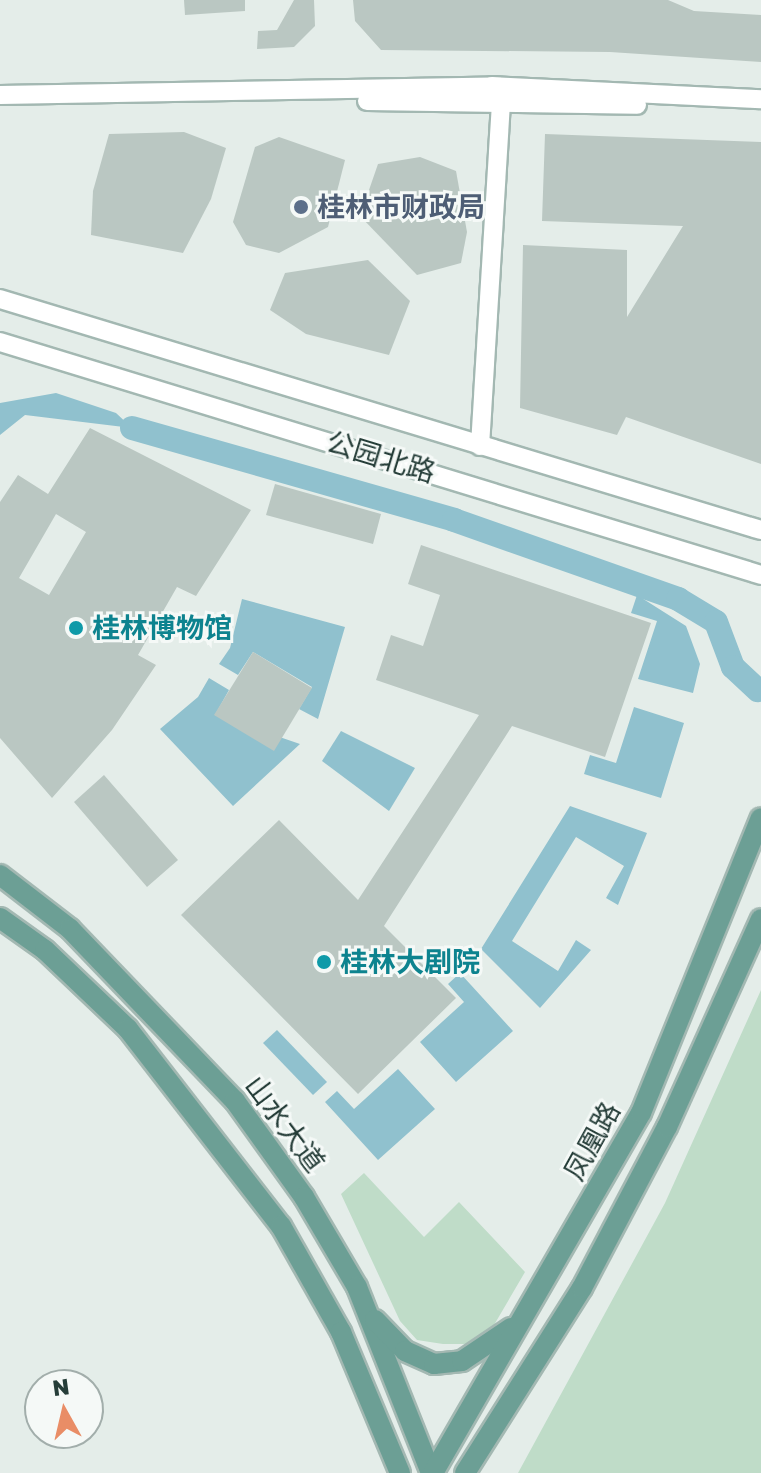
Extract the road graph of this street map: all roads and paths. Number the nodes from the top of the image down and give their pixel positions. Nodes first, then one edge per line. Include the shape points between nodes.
1 (497, 93) junction
2 (0, 95) edge
3 (761, 99) edge
4 (0, 107) edge
5 (761, 111) edge
6 (0, 299) edge
7 (0, 342) edge
8 (476, 445) junction
9 (761, 530) edge
10 (729, 565) junction
11 (761, 575) edge
12 (761, 584) edge
13 (761, 818) edge
14 (0, 875) edge
15 (0, 918) edge
16 (761, 919) edge
17 (366, 1310) junction
18 (528, 1311) junction
19 (375, 1413) junction
20 (491, 1435) junction
21 (386, 1473) edge
22 (400, 1473) edge
23 (432, 1473) edge
24 (465, 1473) edge
25 (477, 1473) edge

1 - 2 street
1 - 3 street
1 - 4 street
1 - 5 street
1 - 8 street
6 - 8 street, 公园北路
7 - 10 street, 公园北路
8 - 9 street, 公园北路
10 - 11 street, 公园北路
10 - 12 street
13 - 18 main road, 凤凰路 via 641,1113
14 - 17 main road, 山水大道 via 70,929 235,1101 304,1197
15 - 19 main road via 45,950 128,1029 217,1137 281,1226 341,1332
16 - 20 main road via 667,1127 582,1288
17 - 18 main road via 405,1351 434,1364 462,1361 489,1348
17 - 23 main road, 山水大道
18 - 23 main road, 凤凰路
19 - 21 main road
19 - 22 main road
20 - 24 main road
20 - 25 main road

